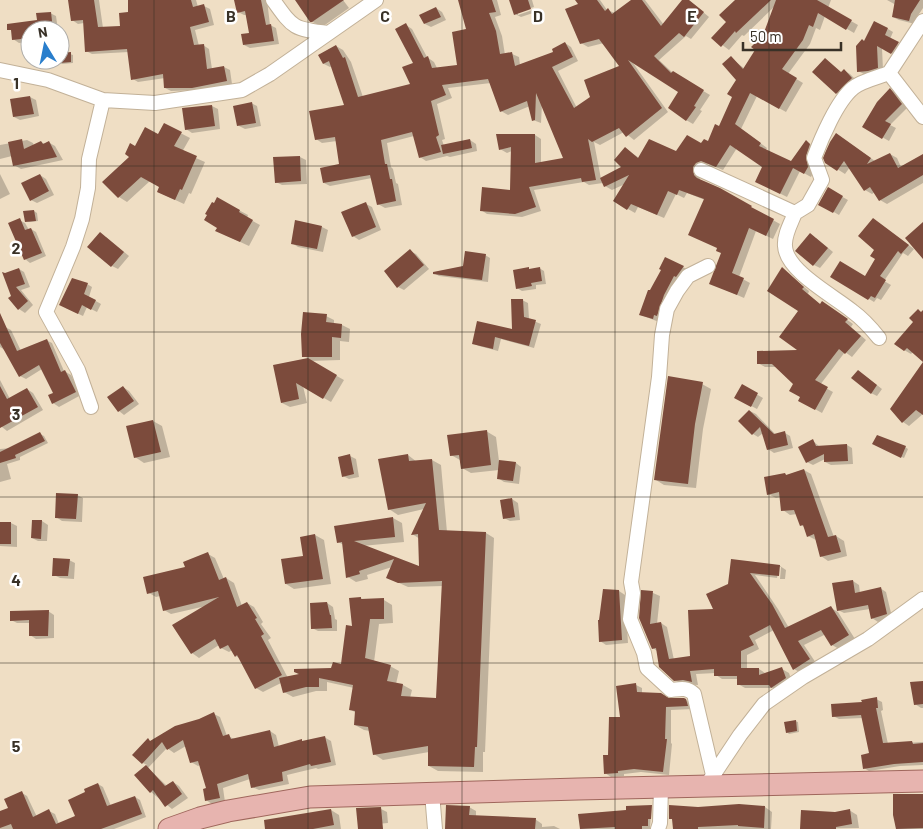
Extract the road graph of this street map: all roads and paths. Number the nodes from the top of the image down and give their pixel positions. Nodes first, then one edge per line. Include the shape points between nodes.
1 (273, 0) edge
2 (376, 0) edge
3 (923, 21) edge
4 (328, 33) junction
5 (0, 70) edge
6 (889, 73) junction
7 (103, 100) junction
8 (923, 117) edge
9 (701, 170) dead end
10 (795, 213) junction
11 (708, 266) dead end
12 (879, 338) dead end
13 (91, 407) dead end
14 (923, 599) edge
15 (710, 780) junction
16 (923, 781) edge
17 (661, 787) junction
18 (432, 793) junction
19 (169, 829) edge
20 (435, 829) edge
21 (658, 829) edge

1 - 4 street via 288,21 301,30
2 - 4 street
3 - 6 street
4 - 7 street via 242,90 155,104
5 - 7 street via 48,80
6 - 8 street
6 - 10 street via 854,87 842,100 814,158 822,180 808,204
7 - 13 street via 89,159 82,219 46,312 78,370
9 - 10 street
10 - 12 street via 784,246 795,268 853,311
11 - 15 street via 688,276 667,310 631,582 630,619 647,668 671,690 684,688 694,694
14 - 15 street via 868,639 802,677 764,704
15 - 16 main road
15 - 17 main road
17 - 18 main road
17 - 21 street
18 - 19 main road via 310,797 228,811
18 - 20 street

